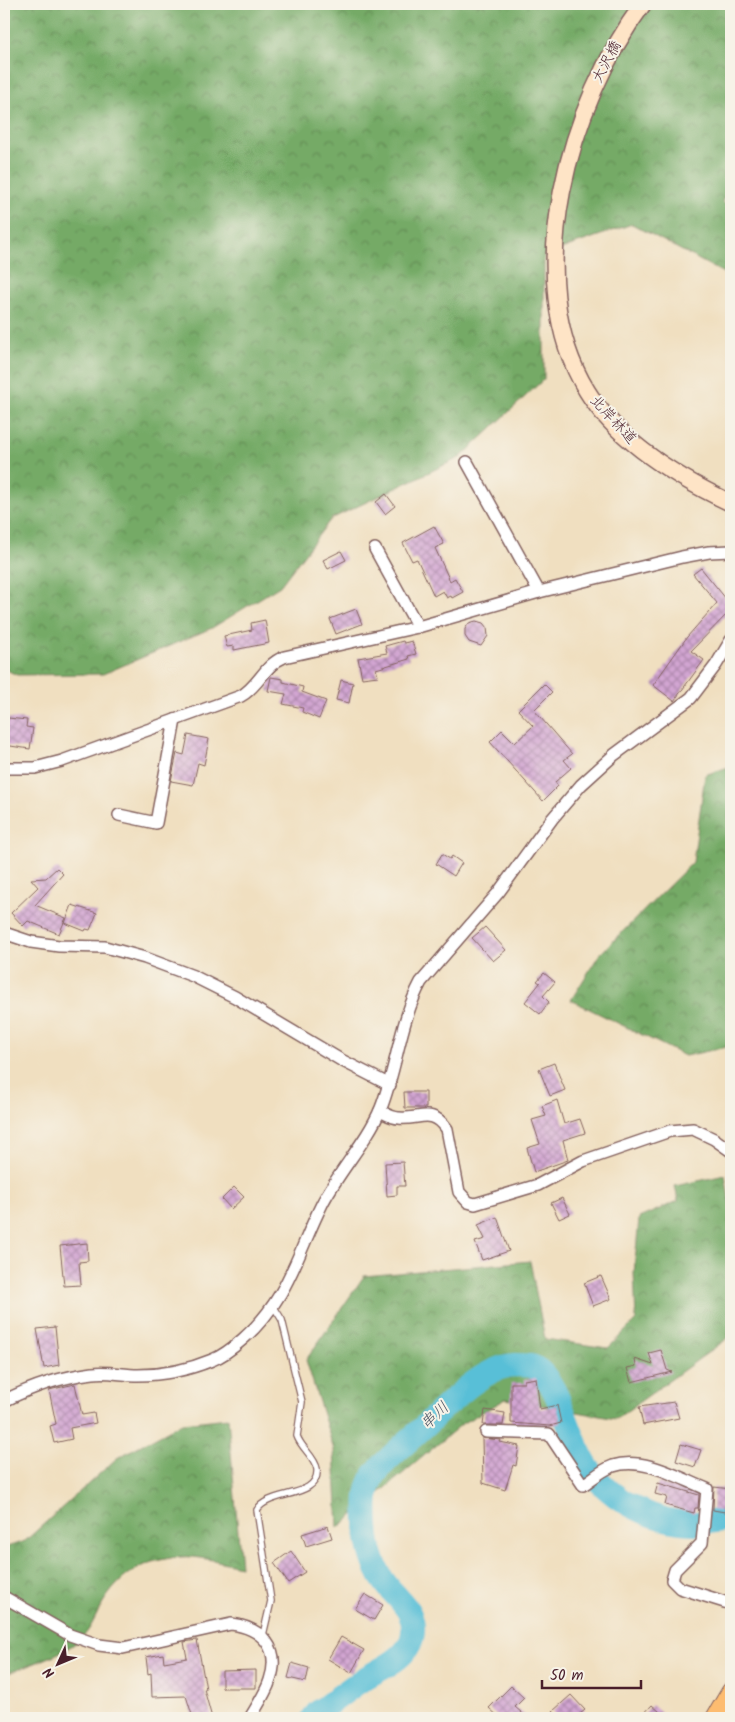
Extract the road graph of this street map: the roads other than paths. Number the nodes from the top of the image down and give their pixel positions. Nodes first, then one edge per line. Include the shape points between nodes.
1 (643, 4) edge
2 (568, 164) joint
3 (467, 462) dead end
4 (731, 503) edge
5 (375, 549) dead end
6 (731, 552) edge
7 (539, 592) junction
8 (418, 627) junction
9 (731, 640) edge
10 (174, 720) junction
11 (4, 768) edge
12 (119, 815) dead end
13 (4, 933) edge
14 (390, 1084) junction
15 (380, 1110) junction
16 (731, 1152) edge
17 (274, 1307) junction
18 (4, 1401) edge
19 (486, 1432) dead end
20 (4, 1597) edge
21 (731, 1604) edge
22 (263, 1636) junction
23 (731, 1691) edge
24 (250, 1718) edge
25 (715, 1718) edge

1 - 2 street, 大沢橋 via 621,35 593,89
2 - 4 street, 北岸林道 via 554,261 560,318 567,347 587,391 621,432 642,450
3 - 7 street
5 - 8 street
6 - 7 street via 691,555
7 - 8 street
8 - 10 street via 284,657 273,662 253,687 241,696
9 - 14 street via 691,698 614,755 581,785 498,893 421,982 412,999
10 - 11 street via 62,761 35,768
10 - 12 street via 156,823
13 - 14 street via 30,942 105,947 177,970 236,997 341,1060
14 - 15 street
15 - 16 street via 399,1118 429,1116 442,1123 447,1129 458,1192 475,1204 538,1185 583,1161 670,1131 693,1129
15 - 17 street via 322,1204
17 - 18 street via 254,1330 214,1360 187,1369 138,1375 95,1372 36,1385
17 - 22 lane via 282,1320 302,1402 297,1436 317,1471 311,1484 305,1488 264,1501 257,1510 271,1601
19 - 21 street via 549,1434 583,1485 613,1466 629,1464 646,1466 707,1488 702,1543 675,1570 672,1580 680,1588
20 - 22 street via 70,1636 99,1645 122,1648 231,1624 248,1626
22 - 24 street via 273,1663 270,1680
23 - 25 main road

